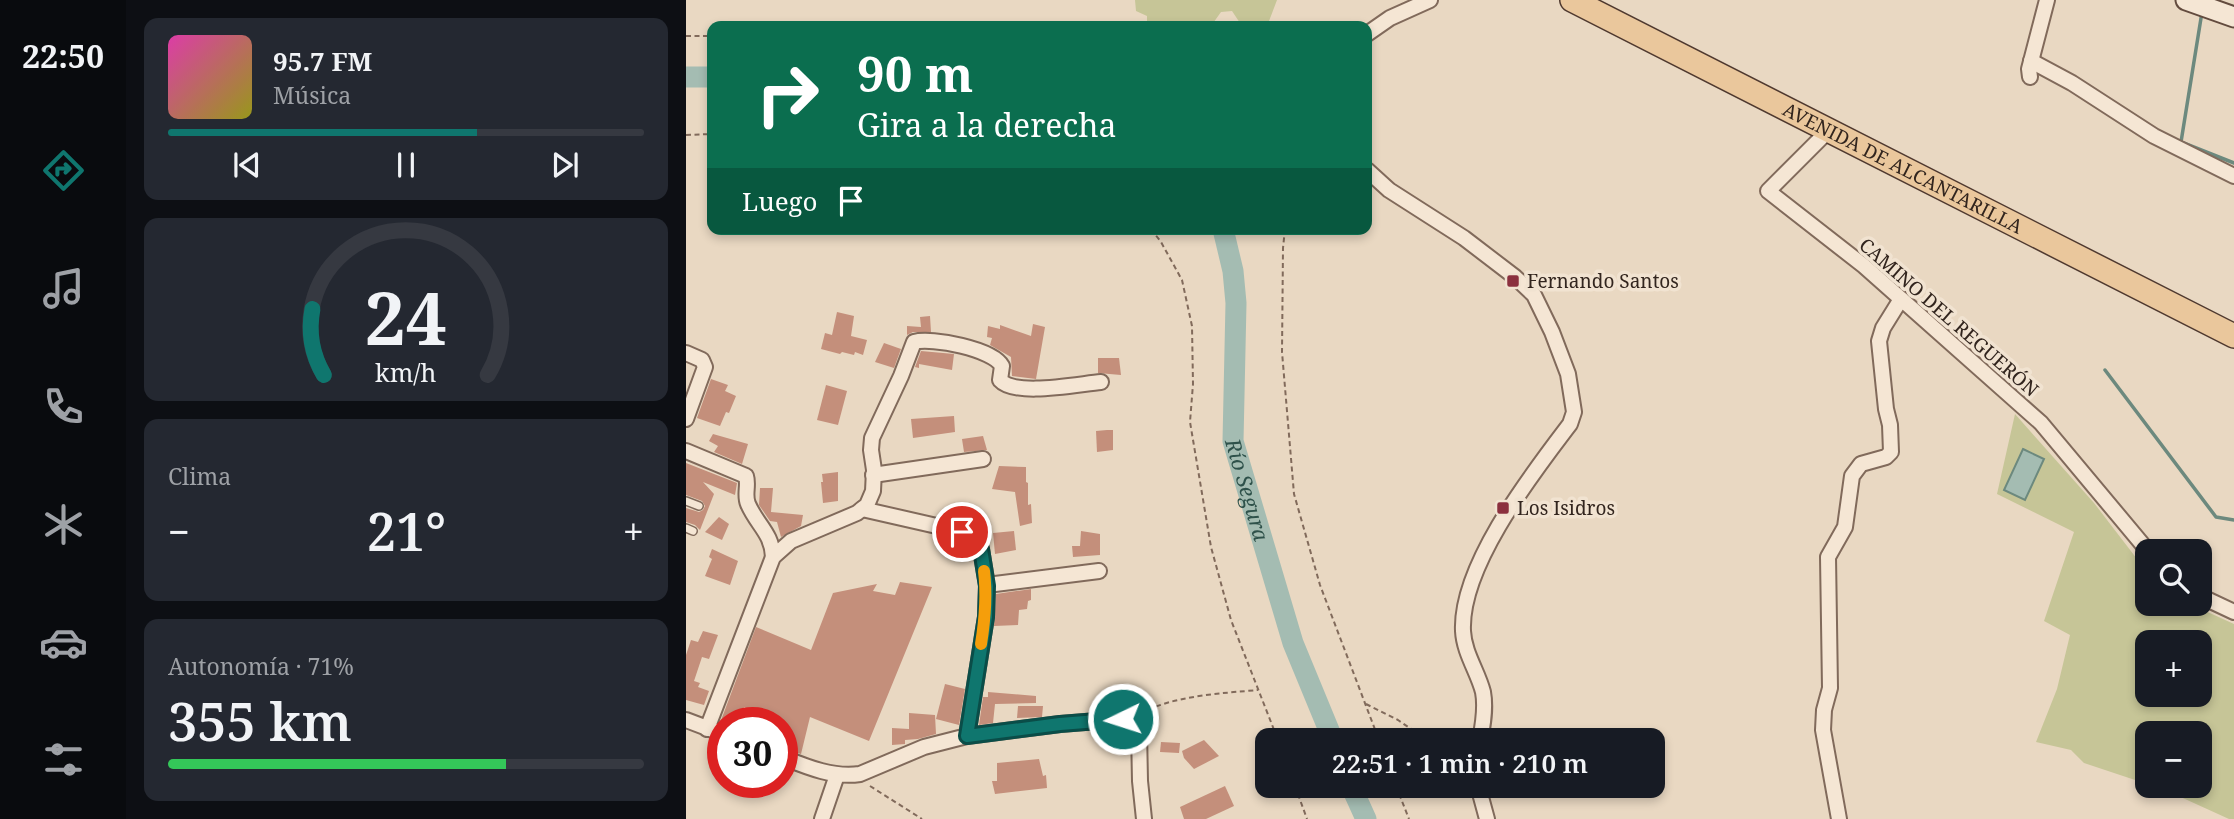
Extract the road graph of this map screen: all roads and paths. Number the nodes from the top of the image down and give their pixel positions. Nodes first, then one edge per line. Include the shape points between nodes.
1 (1430, 0) edge
2 (1572, 0) edge
3 (2047, 0) edge
4 (2186, 0) edge
5 (2234, 17) edge
6 (1372, 31) edge
7 (686, 36) edge
8 (707, 36) edge
9 (2031, 61) junction
10 (2031, 76) dead end
11 (1829, 130) junction
12 (707, 134) edge
13 (686, 135) edge
14 (1372, 175) edge
15 (2234, 176) edge
16 (1156, 235) edge
17 (1284, 235) edge
18 (1901, 299) junction
19 (2234, 335) edge
20 (686, 353) edge
21 (1101, 382) dead end
22 (686, 419) edge
23 (686, 451) edge
24 (982, 459) dead end
25 (873, 475) junction
26 (686, 501) edge
27 (699, 506) dead end
28 (862, 509) junction
29 (2138, 539) edge
30 (773, 557) junction
31 (1099, 571) dead end
32 (987, 586) junction
33 (2212, 602) edge
34 (2234, 612) edge
35 (1259, 690) junction
36 (1365, 704) junction
37 (715, 707) edge
38 (686, 720) edge
39 (1133, 723) junction
40 (1273, 728) edge
41 (1374, 728) edge
42 (1410, 728) edge
43 (1482, 728) edge
44 (707, 729) edge
45 (967, 736) junction
46 (798, 762) edge
47 (837, 775) junction
48 (853, 775) junction
49 (1299, 798) edge
50 (1401, 798) edge
51 (1481, 798) edge
52 (822, 819) edge
53 (922, 819) edge
54 (1144, 819) edge
55 (1307, 819) edge
56 (1409, 819) edge
57 (1487, 819) edge
58 (1839, 819) edge

1 - 6 street
2 - 11 main road, AVENIDA DE ALCANTARILLA
3 - 9 street
4 - 5 main road
7 - 8 path
9 - 10 street
9 - 15 street via 2154,136
11 - 18 street, CAMINO DEL REGUERÓN via 1768,191
11 - 19 main road, AVENIDA DE ALCANTARILLA
12 - 13 path
14 - 43 street via 1464,238 1534,295 1573,395 1570,424 1505,515 1467,600 1463,635 1483,693
16 - 35 path via 1182,280 1192,326 1190,422 1211,547 1231,620
17 - 36 path via 1282,352 1294,494 1320,585
18 - 29 street, CAMINO DEL REGUERÓN via 2042,424
18 - 58 street via 1879,341 1891,452 1861,464 1852,476 1845,527 1828,556 1830,688 1823,730
20 - 22 street via 702,360 705,368
21 - 25 street via 1010,387 1000,380 1002,366 994,357 953,344 916,340 872,438
23 - 30 street via 746,476 746,497 769,536
24 - 25 street
25 - 28 street via 873,491
26 - 27 lane
28 - 30 street via 791,541
28 - 32 street via 962,532 981,549
30 - 37 street
31 - 32 street
32 - 45 street
33 - 34 street
35 - 39 path via 1165,704 1143,712
35 - 40 path
36 - 41 path
36 - 42 path
38 - 44 street
39 - 45 street via 1116,719
39 - 54 street via 1139,731
45 - 48 street via 924,747
46 - 47 street
47 - 48 street
47 - 52 street
48 - 53 path
49 - 55 path
50 - 56 path
51 - 57 street

